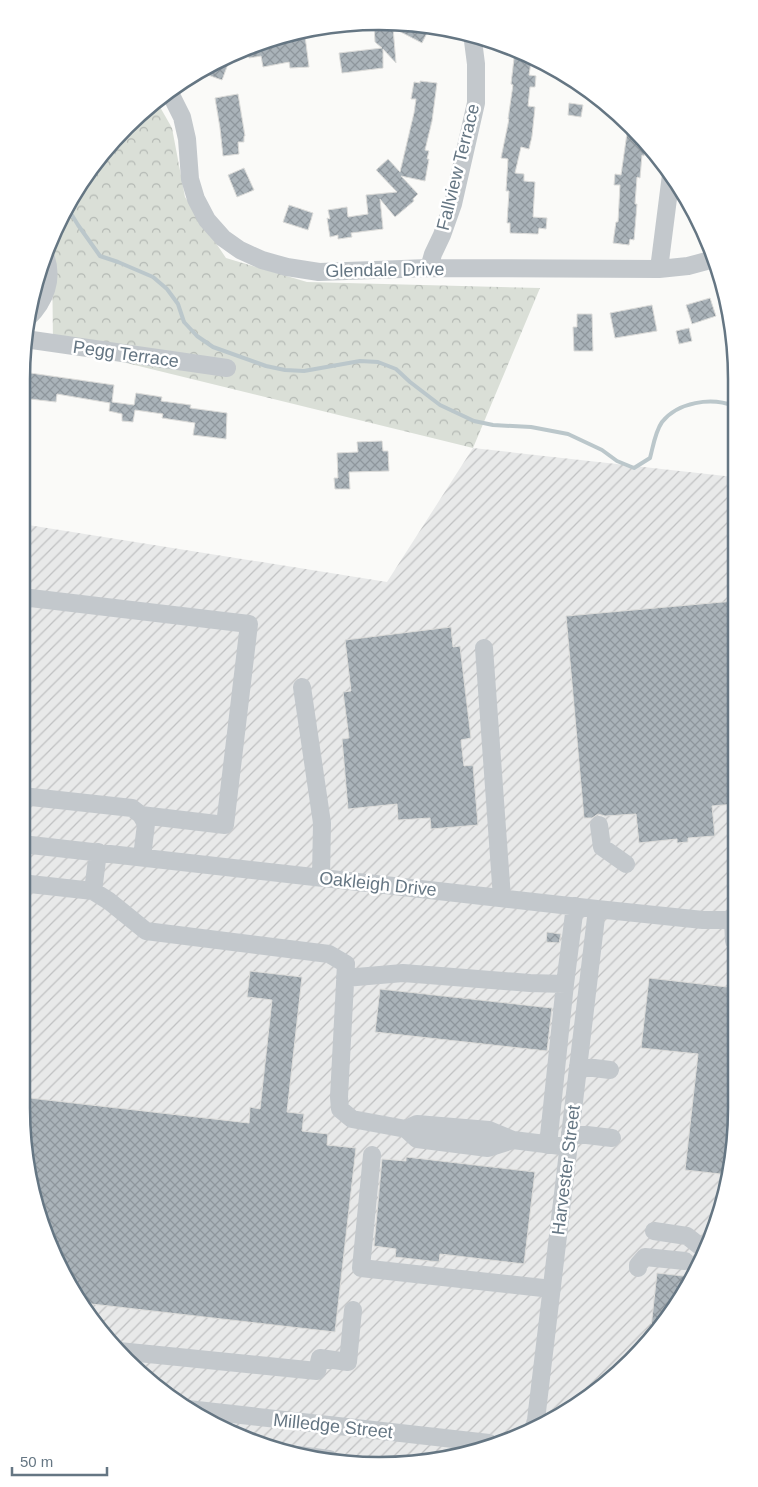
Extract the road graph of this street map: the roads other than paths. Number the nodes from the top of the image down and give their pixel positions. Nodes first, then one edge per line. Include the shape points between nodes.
1 (473, 43) edge
2 (173, 98) edge
3 (670, 186) edge
4 (707, 261) edge
5 (49, 268) edge
6 (429, 268) junction
7 (659, 269) junction
8 (38, 308) edge
9 (32, 340) edge
10 (227, 368) dead end
11 (30, 598) edge
12 (484, 648) dead end
13 (302, 688) dead end
14 (30, 797) edge
15 (141, 815) junction
16 (599, 825) dead end
17 (30, 845) edge
18 (98, 852) junction
19 (142, 858) junction
20 (626, 864) dead end
21 (321, 878) junction
22 (30, 884) edge
23 (93, 891) junction
24 (502, 898) junction
25 (575, 906) junction
26 (597, 909) junction
27 (728, 920) edge
28 (345, 978) junction
29 (565, 984) junction
30 (578, 1066) junction
31 (610, 1070) dead end
32 (612, 1138) dead end
33 (569, 1140) junction
34 (548, 1145) junction
35 (372, 1155) dead end
36 (654, 1231) dead end
37 (699, 1246) edge
38 (685, 1261) dead end
39 (638, 1268) dead end
40 (552, 1289) junction
41 (353, 1310) dead end
42 (129, 1352) edge
43 (206, 1411) edge
44 (536, 1419) edge
45 (478, 1442) edge

1 - 6 street, Fallview Terrace via 476,103 453,204
2 - 6 street, Glendale Drive via 187,139 190,179 196,199 207,220 223,238 240,250 287,267 319,272
3 - 7 street
4 - 7 street, Glendale Drive
5 - 8 street via 48,286
6 - 7 street, Glendale Drive
9 - 10 street, Pegg Terrace
11 - 15 street via 249,624 225,825
12 - 24 street
13 - 21 street via 322,823
14 - 15 street via 132,808
15 - 19 street via 146,824
16 - 20 street via 602,847
17 - 18 street, Oakleigh Drive
18 - 19 street, Oakleigh Drive
18 - 23 street
19 - 21 street, Oakleigh Drive
21 - 24 street, Oakleigh Drive
22 - 23 street
23 - 28 street via 146,931 329,954 346,964
24 - 25 street, Oakleigh Drive
25 - 26 street, Oakleigh Drive
25 - 29 street
26 - 27 street, Oakleigh Drive
26 - 30 street, Harvester Street
28 - 29 street via 403,973
28 - 34 street via 340,1109 352,1118 406,1129 417,1139 488,1148 513,1140
29 - 34 street
30 - 31 street
30 - 33 street, Harvester Street
32 - 33 street
33 - 34 street
33 - 40 street, Harvester Street
35 - 40 street via 361,1268
36 - 37 street via 687,1236
38 - 39 street via 645,1257
40 - 44 street, Harvester Street
41 - 42 street via 348,1362 320,1358 317,1371
43 - 45 street, Milledge Street

